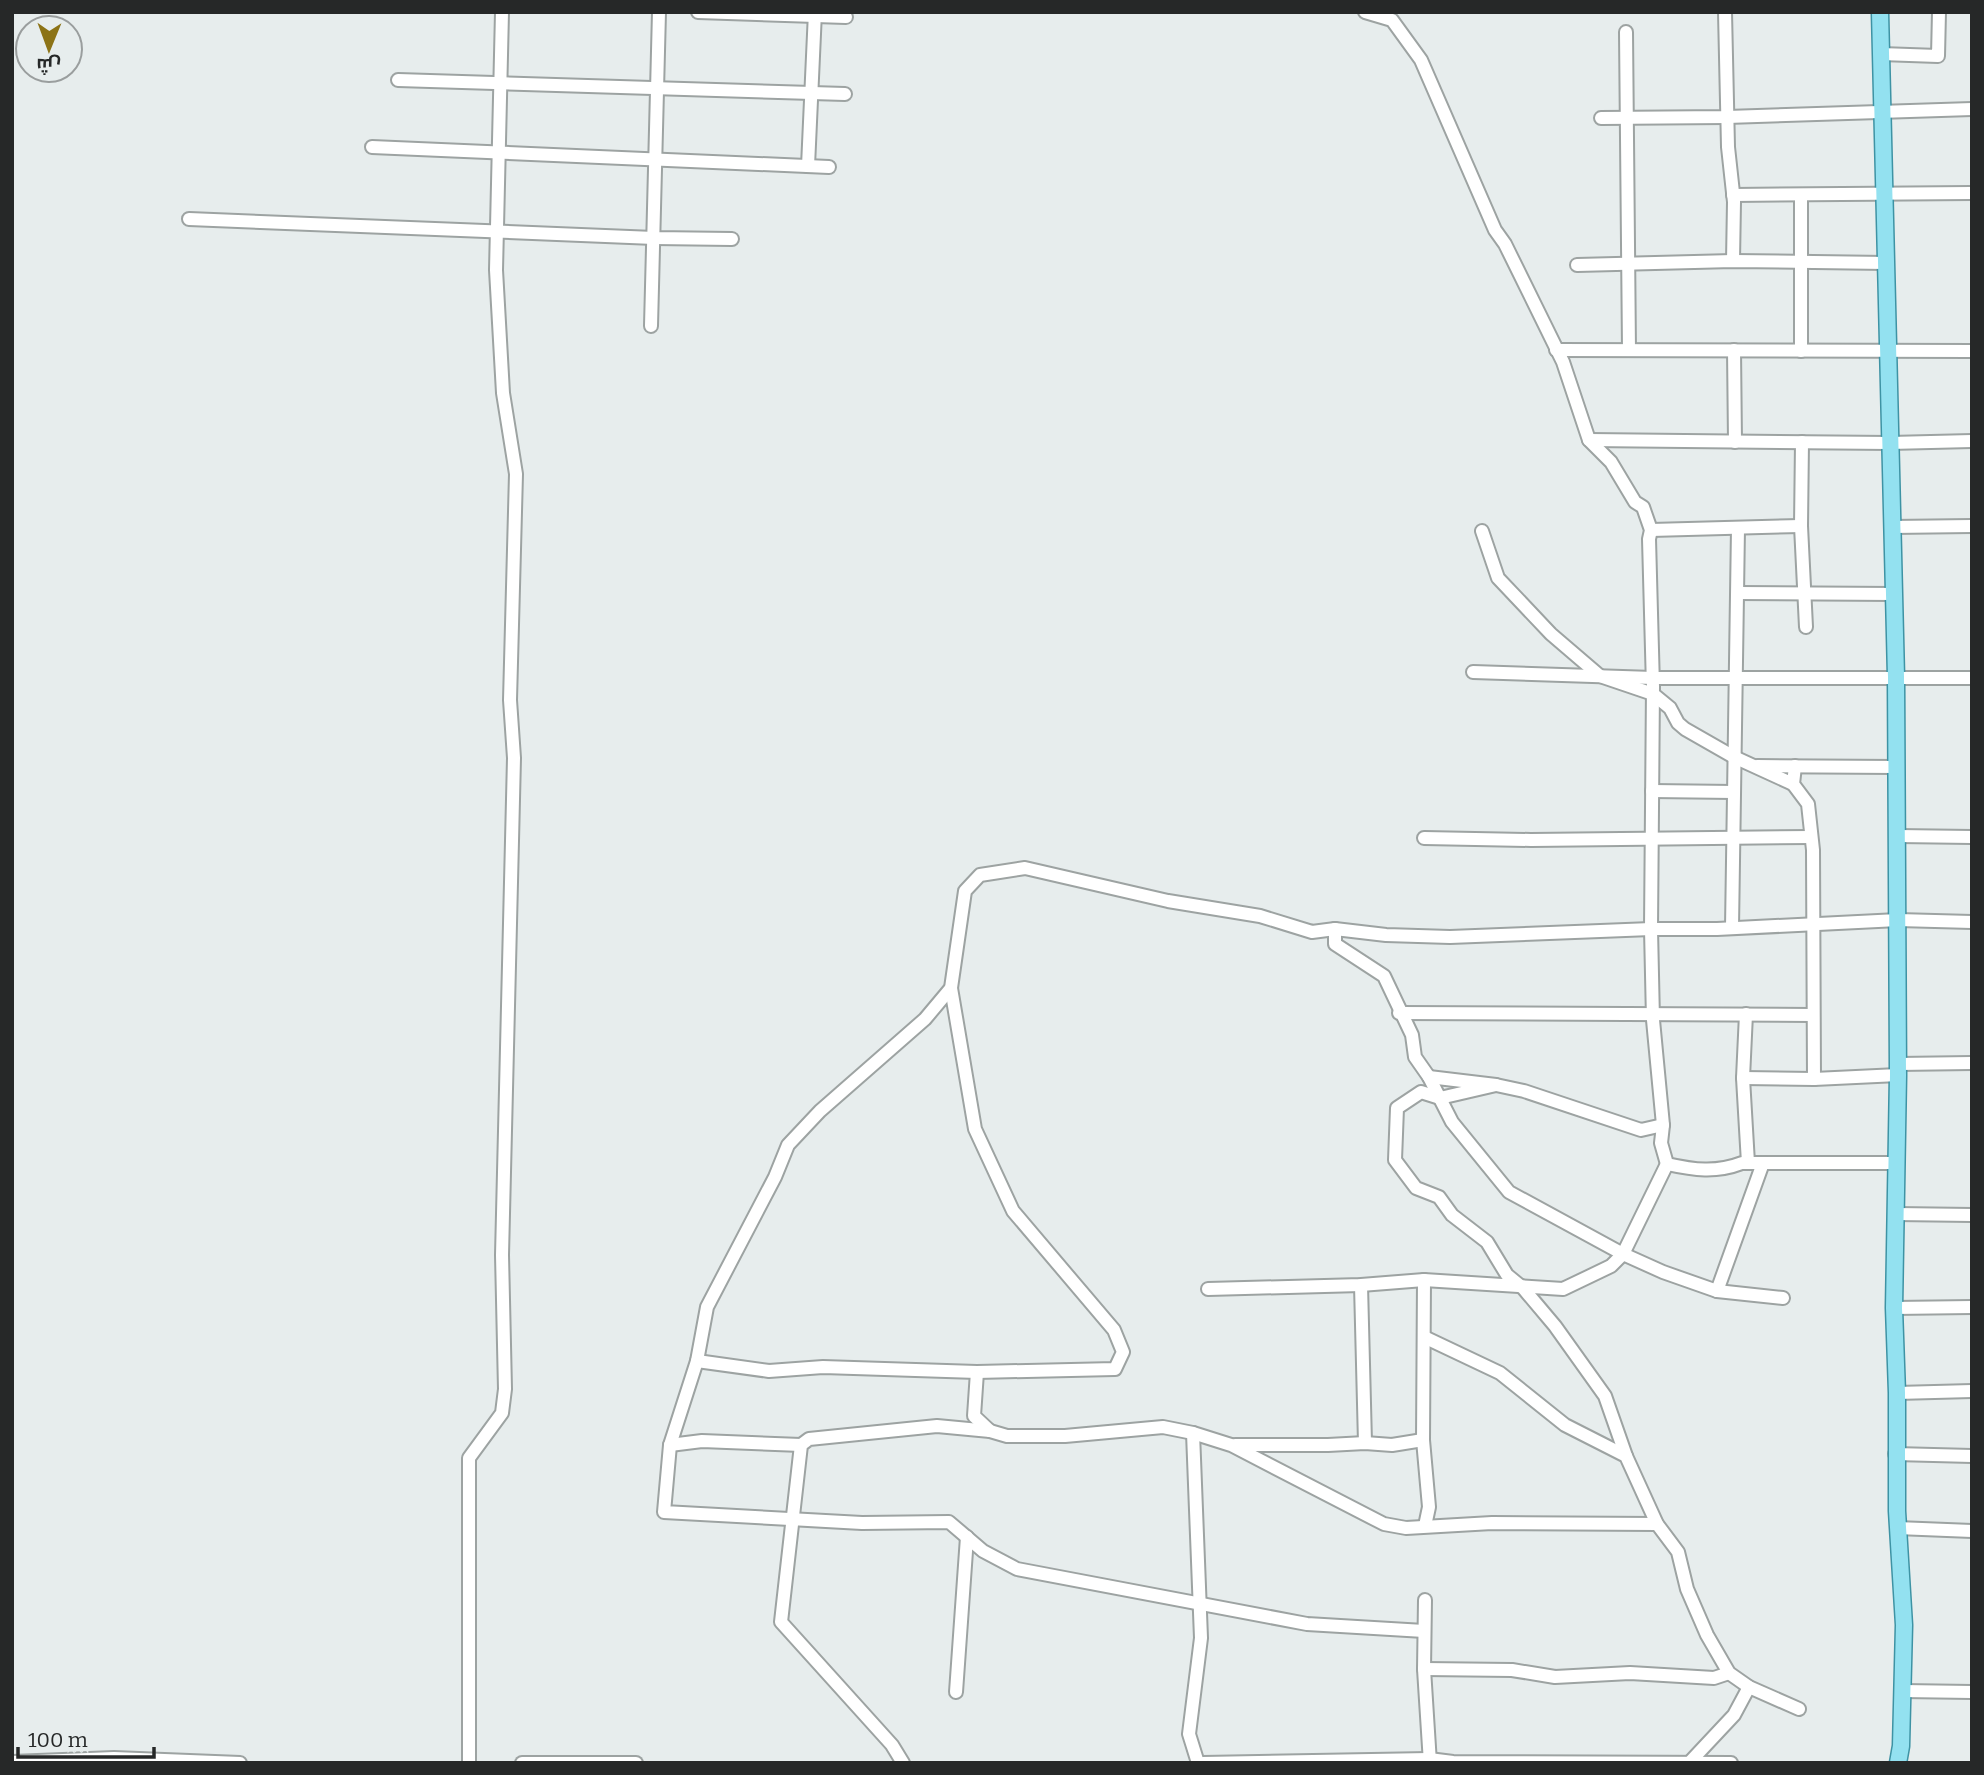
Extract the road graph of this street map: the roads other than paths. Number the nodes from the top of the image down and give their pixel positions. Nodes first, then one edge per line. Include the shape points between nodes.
1 (502, 12) edge
2 (659, 12) edge
3 (698, 12) edge
4 (1364, 12) edge
5 (1725, 12) edge
6 (1881, 12) edge
7 (1939, 12) edge
8 (815, 14) edge
9 (846, 17) dead end
10 (1626, 32) dead end
11 (1881, 54) junction
12 (398, 80) dead end
13 (501, 82) junction
14 (657, 88) junction
15 (812, 93) junction
16 (845, 94) dead end
17 (1972, 108) edge
18 (1883, 110) junction
19 (1727, 117) junction
20 (1601, 118) dead end
21 (1627, 118) junction
22 (372, 147) dead end
23 (499, 152) junction
24 (656, 160) junction
25 (808, 166) junction
26 (829, 167) dead end
27 (1972, 193) edge
28 (1884, 194) junction
29 (1733, 195) junction
30 (1801, 195) junction
31 (189, 219) dead end
32 (497, 232) junction
33 (654, 238) junction
34 (732, 239) dead end
35 (1733, 261) junction
36 (1801, 262) junction
37 (1886, 263) junction
38 (1629, 264) junction
39 (1577, 265) dead end
40 (651, 326) dead end
41 (1556, 350) junction
42 (1629, 350) junction
43 (1734, 351) junction
44 (1801, 351) junction
45 (1888, 351) junction
46 (1972, 351) edge
47 (1589, 440) junction
48 (1972, 441) edge
49 (1735, 442) junction
50 (1802, 442) junction
51 (1890, 443) junction
52 (1801, 526) junction
53 (1972, 526) edge
54 (1892, 527) junction
55 (1738, 528) junction
56 (1651, 530) junction
57 (1482, 531) dead end
58 (1738, 593) junction
59 (1806, 594) junction
60 (1894, 594) junction
61 (1806, 627) dead end
62 (1473, 671) dead end
63 (1600, 676) junction
64 (1896, 677) junction
65 (1972, 677) edge
66 (1653, 678) junction
67 (1736, 678) junction
68 (1653, 694) junction
69 (1734, 761) junction
70 (1752, 766) junction
71 (1795, 766) junction
72 (1897, 767) junction
73 (1793, 784) junction
74 (1652, 791) junction
75 (1734, 792) junction
76 (1898, 836) junction
77 (1734, 837) junction
78 (1811, 837) junction
79 (1972, 837) edge
80 (1424, 838) dead end
81 (1652, 838) junction
82 (1898, 920) junction
83 (1972, 922) edge
84 (1812, 924) junction
85 (1335, 929) junction
86 (1651, 929) junction
87 (1732, 929) junction
88 (951, 988) junction
89 (1653, 1012) junction
90 (1399, 1013) junction
91 (1745, 1014) junction
92 (1813, 1015) junction
93 (1972, 1063) edge
94 (1898, 1070) junction
95 (1429, 1077) junction
96 (1744, 1078) junction
97 (1814, 1079) junction
98 (1496, 1085) junction
99 (1440, 1098) junction
100 (1663, 1125) junction
101 (1748, 1163) junction
102 (1763, 1163) junction
103 (1667, 1164) junction
104 (1896, 1164) junction
105 (1896, 1214) junction
106 (1972, 1215) edge
107 (1623, 1254) junction
108 (1424, 1280) junction
109 (1361, 1285) junction
110 (1523, 1288) junction
111 (1208, 1289) dead end
112 (1717, 1291) junction
113 (1783, 1298) dead end
114 (1972, 1307) edge
115 (1894, 1308) junction
116 (1424, 1338) junction
117 (697, 1361) junction
118 (977, 1372) junction
119 (1972, 1391) edge
120 (1897, 1393) junction
121 (990, 1431) junction
122 (1193, 1433) junction
123 (1423, 1440) junction
124 (1365, 1443) junction
125 (670, 1445) junction
126 (800, 1445) junction
127 (1231, 1445) junction
128 (1895, 1454) junction
129 (1626, 1456) junction
130 (1972, 1456) edge
131 (791, 1517) junction
132 (1657, 1524) junction
133 (1425, 1526) junction
134 (1897, 1528) junction
135 (1972, 1531) edge
136 (967, 1537) junction
137 (1425, 1600) dead end
138 (1200, 1603) junction
139 (1424, 1631) junction
140 (1424, 1669) junction
141 (1729, 1673) junction
142 (1749, 1687) junction
143 (1903, 1691) junction
144 (956, 1692) dead end
145 (1972, 1692) edge
146 (1799, 1709) dead end
147 (58, 1761) edge
148 (1429, 1761) edge
149 (12, 1762) edge
150 (1689, 1762) edge
151 (240, 1763) edge
152 (469, 1763) edge
153 (522, 1763) edge
154 (636, 1763) edge
155 (903, 1763) edge
156 (1201, 1763) edge
157 (1335, 1763) edge
158 (1731, 1763) edge
159 (1898, 1763) edge

1 - 13 street
2 - 14 street
3 - 8 street
4 - 41 street via 1392,20 1421,60 1495,230
5 - 19 street
6 - 11 main road
7 - 11 street via 1938,56
8 - 9 street
8 - 15 street
10 - 21 street
11 - 18 main road
12 - 13 street
13 - 14 street
13 - 23 street
14 - 15 street
14 - 24 street
15 - 16 street
15 - 25 street
17 - 18 street
18 - 19 street
18 - 28 main road
19 - 21 street
19 - 29 street
20 - 21 street
21 - 38 street
22 - 23 street
23 - 24 street
23 - 32 street
24 - 25 street
24 - 33 street
25 - 26 street
27 - 28 street
28 - 30 street
28 - 37 main road
29 - 30 street
29 - 35 street
30 - 36 street
31 - 32 street
32 - 33 street
32 - 152 street via 503,393 516,474 502,1255 505,1389 502,1413 469,1458
33 - 34 street
33 - 40 street
35 - 36 street
35 - 38 street
36 - 37 street
36 - 44 street
37 - 45 main road
38 - 39 street
38 - 42 street
41 - 42 street
41 - 47 street
42 - 43 street
43 - 44 street
43 - 49 street
44 - 45 street
45 - 46 street
45 - 51 main road
47 - 49 street
47 - 56 street via 1643,507
48 - 51 street
49 - 50 street
50 - 51 street
50 - 52 street
51 - 54 main road
52 - 55 street
52 - 59 street
53 - 54 street
54 - 60 main road
55 - 56 street
55 - 58 street
56 - 66 street
57 - 63 street via 1498,578 1551,634
58 - 59 street
58 - 67 street
59 - 60 street
59 - 61 street
60 - 64 main road
62 - 63 street
63 - 66 street
63 - 68 street
64 - 65 street
64 - 67 street
64 - 72 main road
66 - 67 street
66 - 68 street
67 - 69 street
68 - 69 street via 1685,729
68 - 74 street
69 - 70 street
69 - 75 street
70 - 71 street
70 - 73 street
71 - 72 street
71 - 73 street
72 - 76 main road
73 - 78 street via 1808,804
74 - 75 street
74 - 81 street
75 - 77 street
76 - 79 street
76 - 82 main road
77 - 78 street
77 - 81 street
77 - 87 street
78 - 84 street
80 - 81 street
81 - 86 street
82 - 83 street
82 - 84 street
82 - 94 main road
84 - 87 street
84 - 92 street
85 - 86 street via 1450,937
85 - 88 street via 1312,932 1260,916 1025,869 980,875 965,891
85 - 90 street via 1335,944 1384,976
86 - 87 street
86 - 89 street
88 - 117 street via 925,1019 788,1145 707,1307
88 - 118 street via 975,1129 1013,1210 1114,1330 1123,1352 1115,1368
89 - 90 street
89 - 91 street
89 - 100 street
90 - 95 street via 1412,1035 1415,1057
91 - 92 street
91 - 96 street
92 - 97 street
93 - 94 street
94 - 97 street
94 - 104 main road
95 - 98 street
95 - 99 street
96 - 97 street
96 - 101 street
98 - 99 street
98 - 100 street via 1641,1130
99 - 107 street via 1452,1122 1509,1192
99 - 110 street via 1421,1092 1397,1108 1395,1160 1416,1188 1439,1197 1452,1215 1487,1242 1507,1275
100 - 103 street via 1661,1143
101 - 102 street
101 - 103 street via 1726,1170
102 - 104 street
102 - 112 street
103 - 107 street
104 - 105 main road
105 - 106 street
105 - 115 main road
107 - 110 street via 1611,1266 1563,1289
107 - 112 street
108 - 109 street
108 - 110 street
108 - 116 street
109 - 111 street
109 - 124 street
110 - 129 street via 1605,1396
112 - 113 street
114 - 115 street
115 - 120 main road
116 - 123 street
116 - 129 street via 1500,1373 1565,1425
117 - 118 street via 769,1371 823,1367
117 - 125 street
118 - 121 street via 974,1416
119 - 120 street
120 - 128 main road
121 - 122 street via 1007,1436 1065,1436 1163,1427
121 - 126 street via 937,1426 809,1439
122 - 127 street
122 - 138 street
123 - 124 street
123 - 133 street via 1429,1507
124 - 127 street
125 - 126 street via 702,1441
125 - 131 street via 664,1512
126 - 131 street
127 - 133 street via 1384,1524
128 - 130 street
128 - 134 main road
129 - 132 street
131 - 136 street via 862,1523 949,1522
131 - 155 street via 780,1622 892,1745
132 - 133 street
132 - 141 street via 1678,1552 1687,1589
134 - 135 street
134 - 143 main road
136 - 138 street via 1017,1569
136 - 144 street
137 - 139 street
138 - 139 street via 1307,1624
138 - 156 street via 1189,1734
139 - 140 street
140 - 141 street via 1512,1670 1555,1677 1630,1673 1714,1678
140 - 148 street
141 - 142 street
142 - 146 street
142 - 150 street via 1734,1715
143 - 145 street
143 - 159 main road
147 - 149 street
147 - 151 street via 114,1758
148 - 150 street
148 - 157 street
150 - 158 street
153 - 154 street
156 - 157 street

